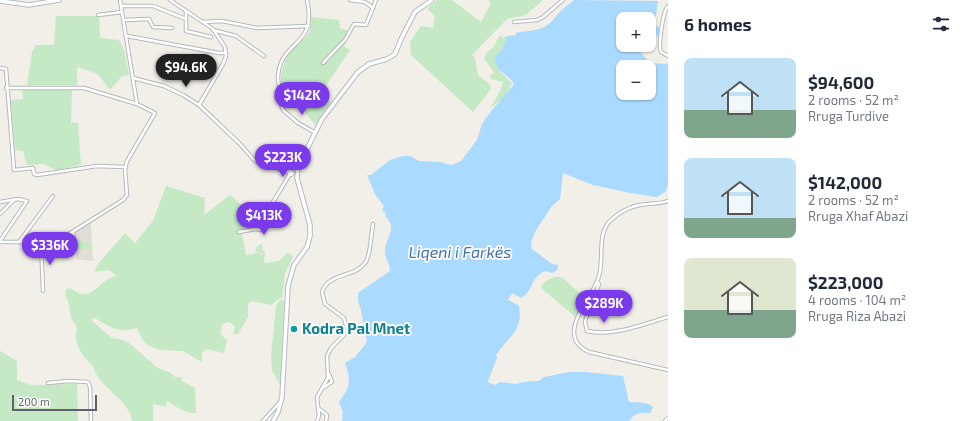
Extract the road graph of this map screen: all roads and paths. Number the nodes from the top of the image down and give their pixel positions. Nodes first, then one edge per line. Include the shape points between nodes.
1 (59, 0) edge
2 (120, 0) edge
3 (170, 0) edge
4 (307, 0) edge
5 (350, 0) edge
6 (376, 0) edge
7 (432, 0) edge
8 (563, 0) edge
9 (0, 1) edge
10 (121, 6) junction
11 (668, 6) edge
12 (373, 8) junction
13 (122, 12) junction
14 (186, 12) junction
15 (98, 15) dead end
16 (186, 19) junction
17 (124, 20) junction
18 (203, 22) junction
19 (514, 22) dead end
20 (308, 26) junction
21 (172, 28) dead end
22 (213, 30) junction
23 (127, 36) junction
24 (212, 37) dead end
25 (226, 53) junction
26 (264, 56) dead end
27 (668, 56) edge
28 (323, 63) dead end
29 (0, 68) edge
30 (133, 78) junction
31 (6, 88) junction
32 (137, 104) junction
33 (199, 105) junction
34 (314, 132) junction
35 (126, 167) junction
36 (292, 173) junction
37 (52, 196) dead end
38 (14, 200) junction
39 (668, 200) edge
40 (0, 202) edge
41 (0, 214) edge
42 (373, 224) dead end
43 (72, 231) junction
44 (239, 232) dead end
45 (0, 242) edge
46 (19, 242) junction
47 (41, 242) junction
48 (74, 247) dead end
49 (597, 282) junction
50 (43, 290) dead end
51 (668, 317) edge
52 (668, 370) edge
53 (48, 383) dead end
54 (281, 401) junction
55 (318, 408) junction
56 (668, 418) edge
57 (92, 421) edge
58 (263, 421) edge
59 (273, 421) edge
60 (317, 421) edge
61 (326, 421) edge
62 (665, 421) edge

1 - 9 street via 29,5
2 - 10 street
3 - 14 street
4 - 20 street via 310,15
5 - 12 street via 365,2
6 - 12 street
7 - 34 street via 415,12 396,54 361,69
8 - 19 street via 537,20
10 - 13 street
10 - 16 street via 153,6
11 - 27 street via 665,10 660,44 661,52
12 - 28 street via 366,25 354,24 345,40
13 - 15 street
13 - 17 street
14 - 16 street
14 - 18 street
16 - 24 street via 186,31
17 - 21 street via 148,20 153,27
17 - 23 street
18 - 20 street via 222,21 257,28
18 - 22 street
20 - 34 street via 304,37 284,56 278,81 283,110
22 - 25 street via 225,47
22 - 26 street via 236,36
23 - 25 street
23 - 30 street
25 - 33 street via 223,64
29 - 31 street via 6,69
30 - 32 street
30 - 33 street via 164,86
31 - 32 street via 84,88
31 - 35 street via 14,170 33,168 34,174 37,175 97,166
32 - 35 street via 155,114 130,154
33 - 36 street via 255,161
34 - 36 street
35 - 43 street via 127,195 123,200
36 - 44 street via 260,230
36 - 54 street via 310,225 310,241 299,256 288,286
37 - 46 street
38 - 40 street
38 - 41 street
38 - 45 street via 27,201
39 - 49 street via 628,209 609,223 604,231
42 - 55 street via 366,262 361,267 330,281 322,292 325,304 344,318 347,326 344,335 328,352 326,360 332,382 322,388 317,397
43 - 47 street
43 - 48 street
45 - 46 street
46 - 47 street
47 - 50 street
49 - 51 street via 599,284 585,322 587,331 625,329
49 - 52 street via 575,324 574,338 579,346 602,356
53 - 57 street via 88,382
54 - 58 street
54 - 59 street
55 - 60 street
55 - 61 street via 327,415
56 - 62 street

